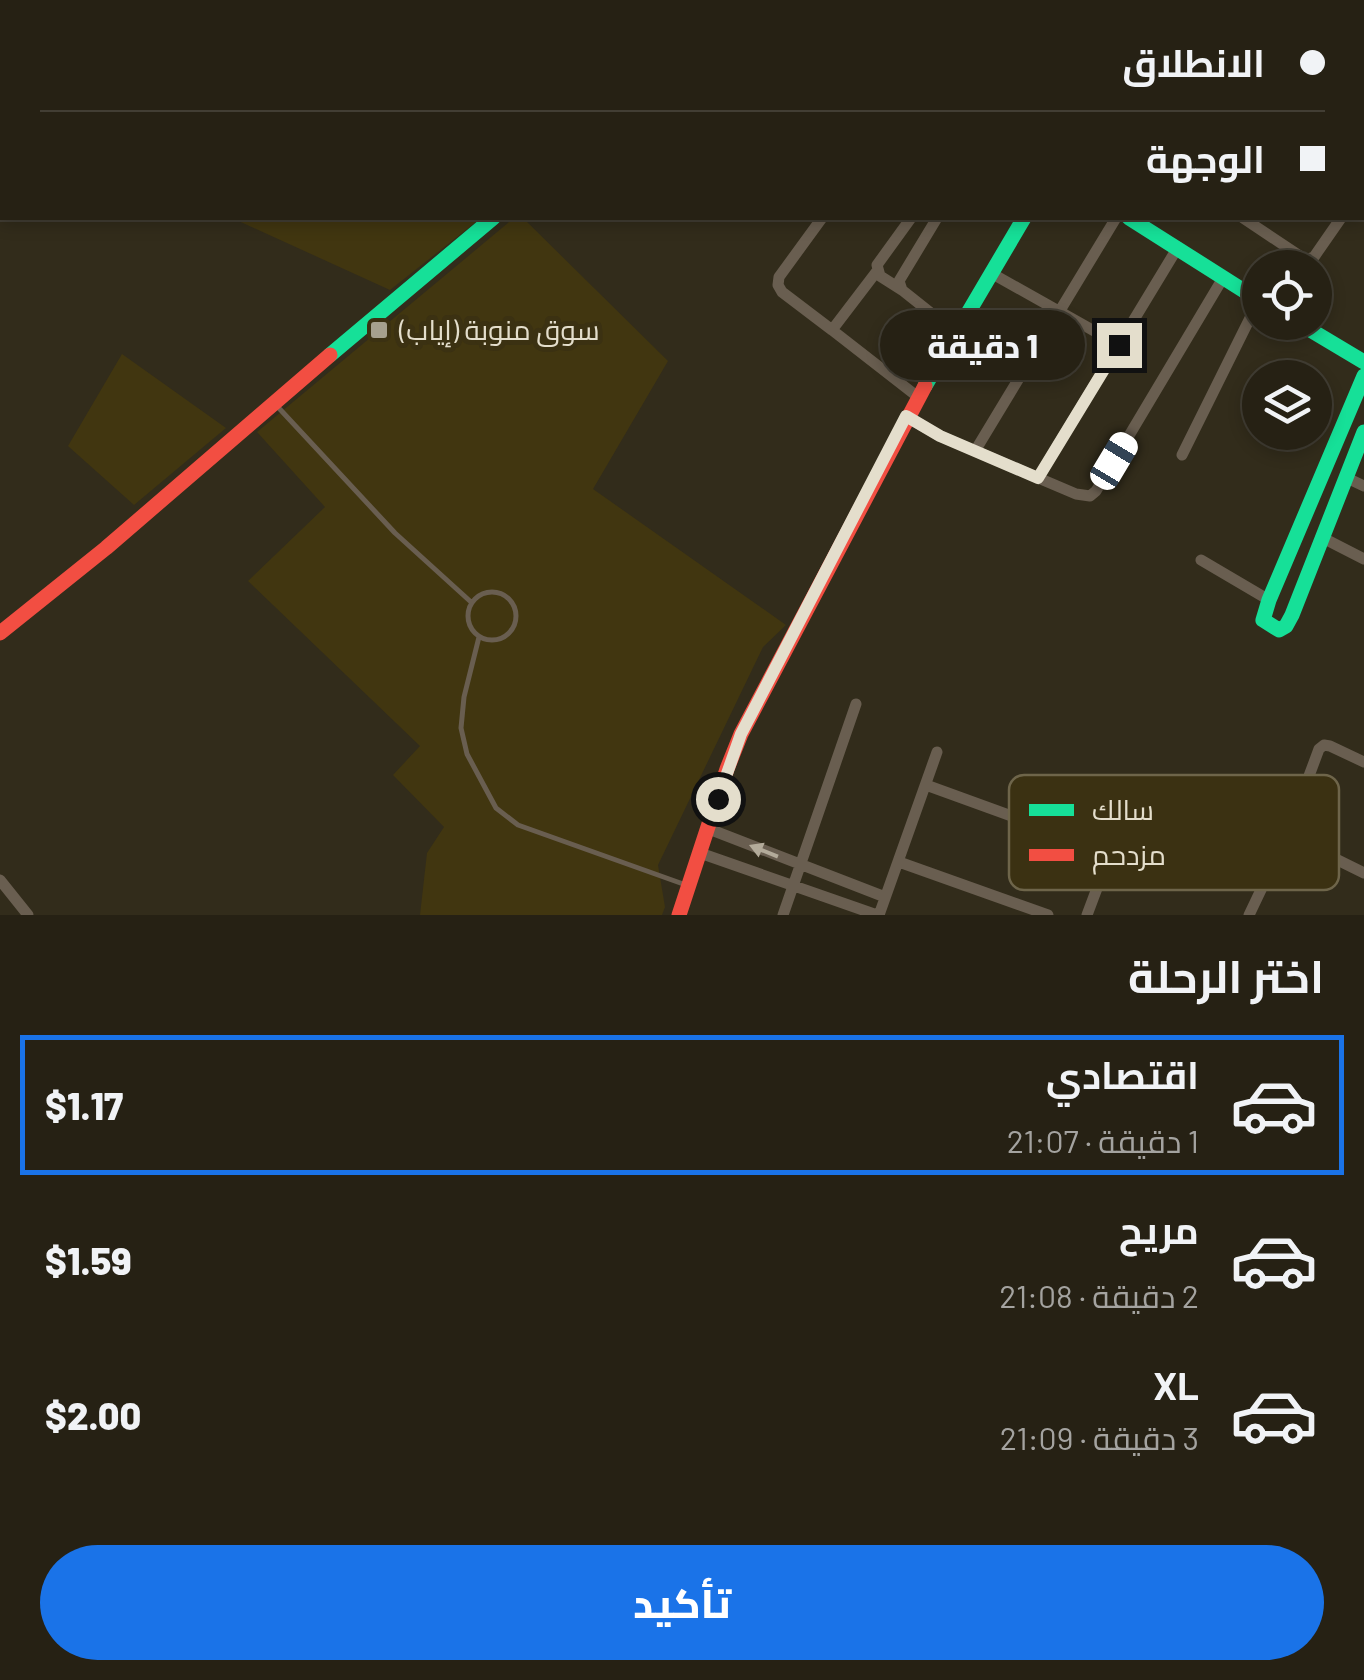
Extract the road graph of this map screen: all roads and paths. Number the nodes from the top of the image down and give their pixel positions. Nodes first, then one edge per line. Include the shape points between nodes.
1 (491, 220) edge
2 (821, 220) edge
3 (910, 220) edge
4 (935, 220) edge
5 (1023, 220) edge
6 (1115, 220) edge
7 (1133, 220) edge
8 (1249, 220) edge
9 (1340, 220) edge
10 (1178, 248) junction
11 (877, 271) junction
12 (992, 273) junction
13 (1223, 278) junction
14 (1242, 289) edge
15 (902, 290) junction
16 (1060, 310) junction
17 (832, 330) junction
18 (956, 333) junction
19 (1242, 336) edge
20 (1327, 340) edge
21 (1119, 345) junction
22 (1364, 362) edge
23 (1364, 376) edge
24 (918, 397) junction
25 (274, 403) junction
26 (906, 416) junction
27 (1364, 432) edge
28 (975, 450) junction
29 (1182, 456) dead end
30 (1345, 477) junction
31 (1038, 478) junction
32 (1364, 486) edge
33 (1321, 537) junction
34 (1364, 559) edge
35 (1201, 560) dead end
36 (1269, 600) junction
37 (471, 602) junction
38 (0, 633) edge
39 (478, 637) junction
40 (856, 704) dead end
41 (936, 752) dead end
42 (1364, 762) edge
43 (1309, 775) edge
44 (926, 785) junction
45 (1009, 815) edge
46 (710, 829) junction
47 (700, 853) junction
48 (1339, 860) edge
49 (899, 862) junction
50 (801, 866) junction
51 (1364, 873) edge
52 (0, 880) edge
53 (794, 885) junction
54 (689, 886) junction
55 (1096, 890) edge
56 (1260, 890) edge
57 (885, 896) junction
58 (28, 915) edge
59 (679, 915) edge
60 (783, 915) edge
61 (878, 915) edge
62 (1048, 915) edge
63 (1087, 915) edge
64 (1248, 915) edge

1 - 25 street
2 - 17 street via 778,285
3 - 11 street
4 - 15 street via 900,281
5 - 12 street
6 - 16 street
7 - 10 street
8 - 9 street via 1306,260
10 - 13 street
10 - 21 street
11 - 15 street
11 - 17 street
12 - 16 street
12 - 18 street
13 - 14 street
13 - 31 street via 1093,494
15 - 18 street
16 - 21 street
16 - 28 street
17 - 24 street
18 - 24 street
19 - 29 street
20 - 22 street
21 - 31 street
23 - 36 street
24 - 26 street
25 - 37 lane via 395,533
25 - 38 street
26 - 28 street
26 - 46 street via 741,734
27 - 30 street
28 - 31 street
30 - 32 street
30 - 33 street
33 - 34 street
33 - 36 street via 1283,629 1263,620
35 - 36 street
37 - 39 lane via 469,626
37 - 39 lane via 490,592 515,608 508,636
39 - 54 lane via 461,728 496,808 518,826
40 - 50 street
41 - 44 street
42 - 43 street via 1324,745
44 - 45 street
44 - 49 street
46 - 47 street
50 -> 46 street
47 - 53 street
47 - 54 street
48 - 51 street
49 - 57 street
49 - 62 street
50 - 53 street
50 - 57 street
52 - 58 street
53 - 60 street
53 - 61 street
54 - 59 street
55 - 63 street
56 - 64 street
57 - 61 street

